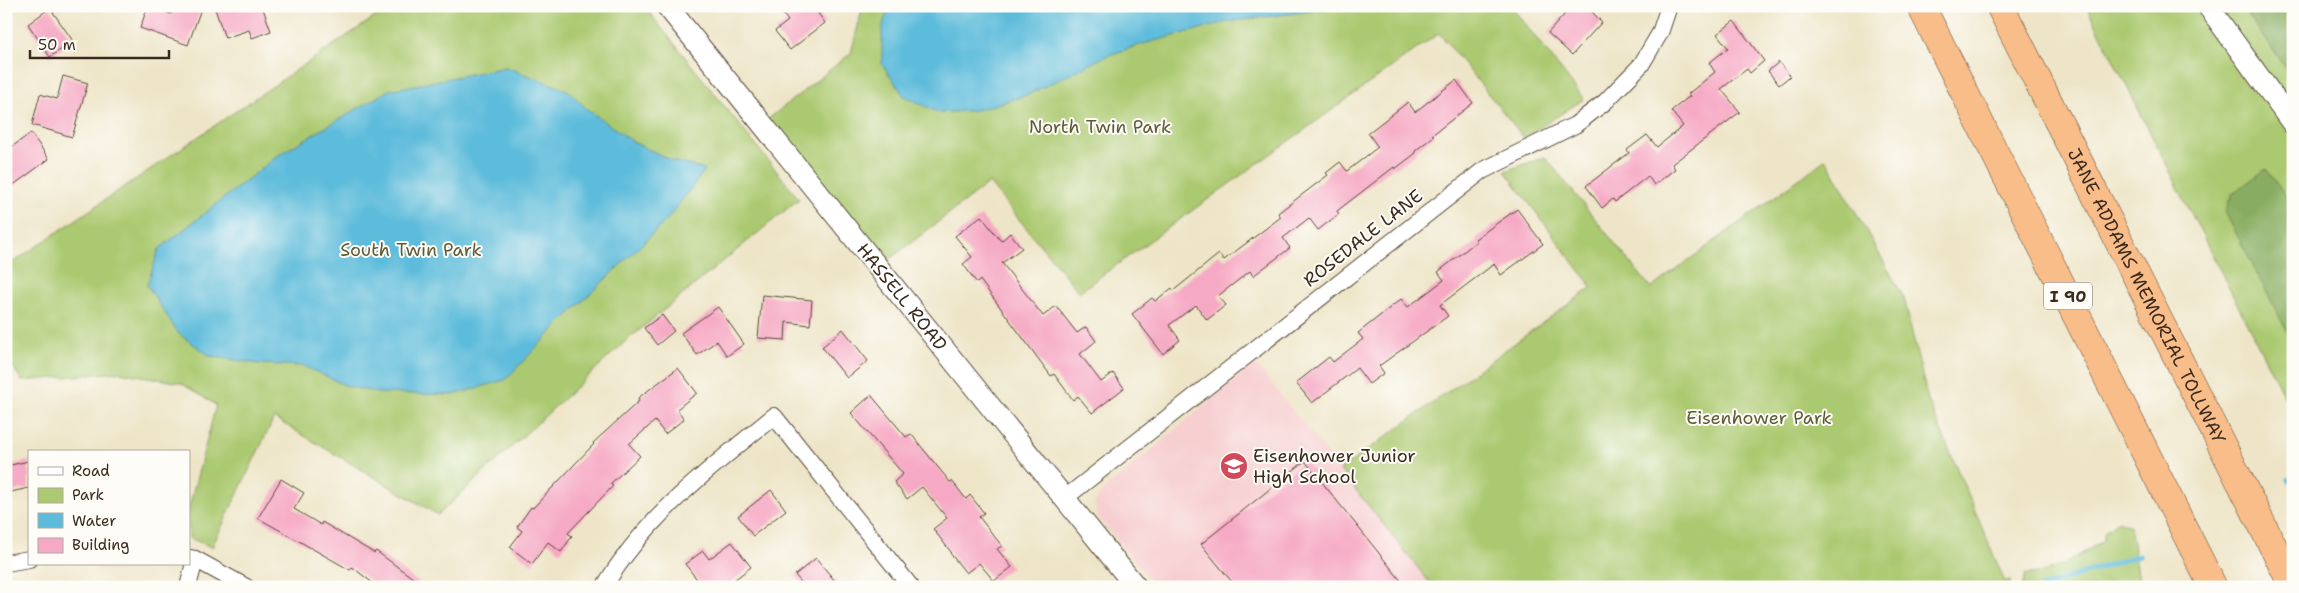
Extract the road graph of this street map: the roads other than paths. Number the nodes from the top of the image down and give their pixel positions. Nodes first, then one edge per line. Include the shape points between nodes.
1 (666, 6) edge
2 (1669, 6) edge
3 (1920, 6) edge
4 (2000, 6) edge
5 (2208, 6) edge
6 (2293, 124) edge
7 (1065, 498) junction
8 (192, 558) edge
9 (28, 559) edge
10 (6, 563) edge
11 (2293, 586) edge
12 (188, 587) edge
13 (246, 587) edge
14 (604, 587) edge
15 (911, 587) edge
16 (1136, 587) edge
17 (2213, 587) edge

1 - 7 street, HASSELL ROAD
2 - 7 street, ROSEDALE LANE via 1660,32 1641,66 1605,102 1575,125 1482,171
3 - 17 highway, I 90
4 - 11 highway, JANE ADDAMS MEMORIAL TOLLWAY
5 - 6 street
7 - 16 street, HASSELL ROAD
8 - 12 street
8 - 13 street
9 - 10 street
14 - 15 street via 628,552 668,506 774,416

